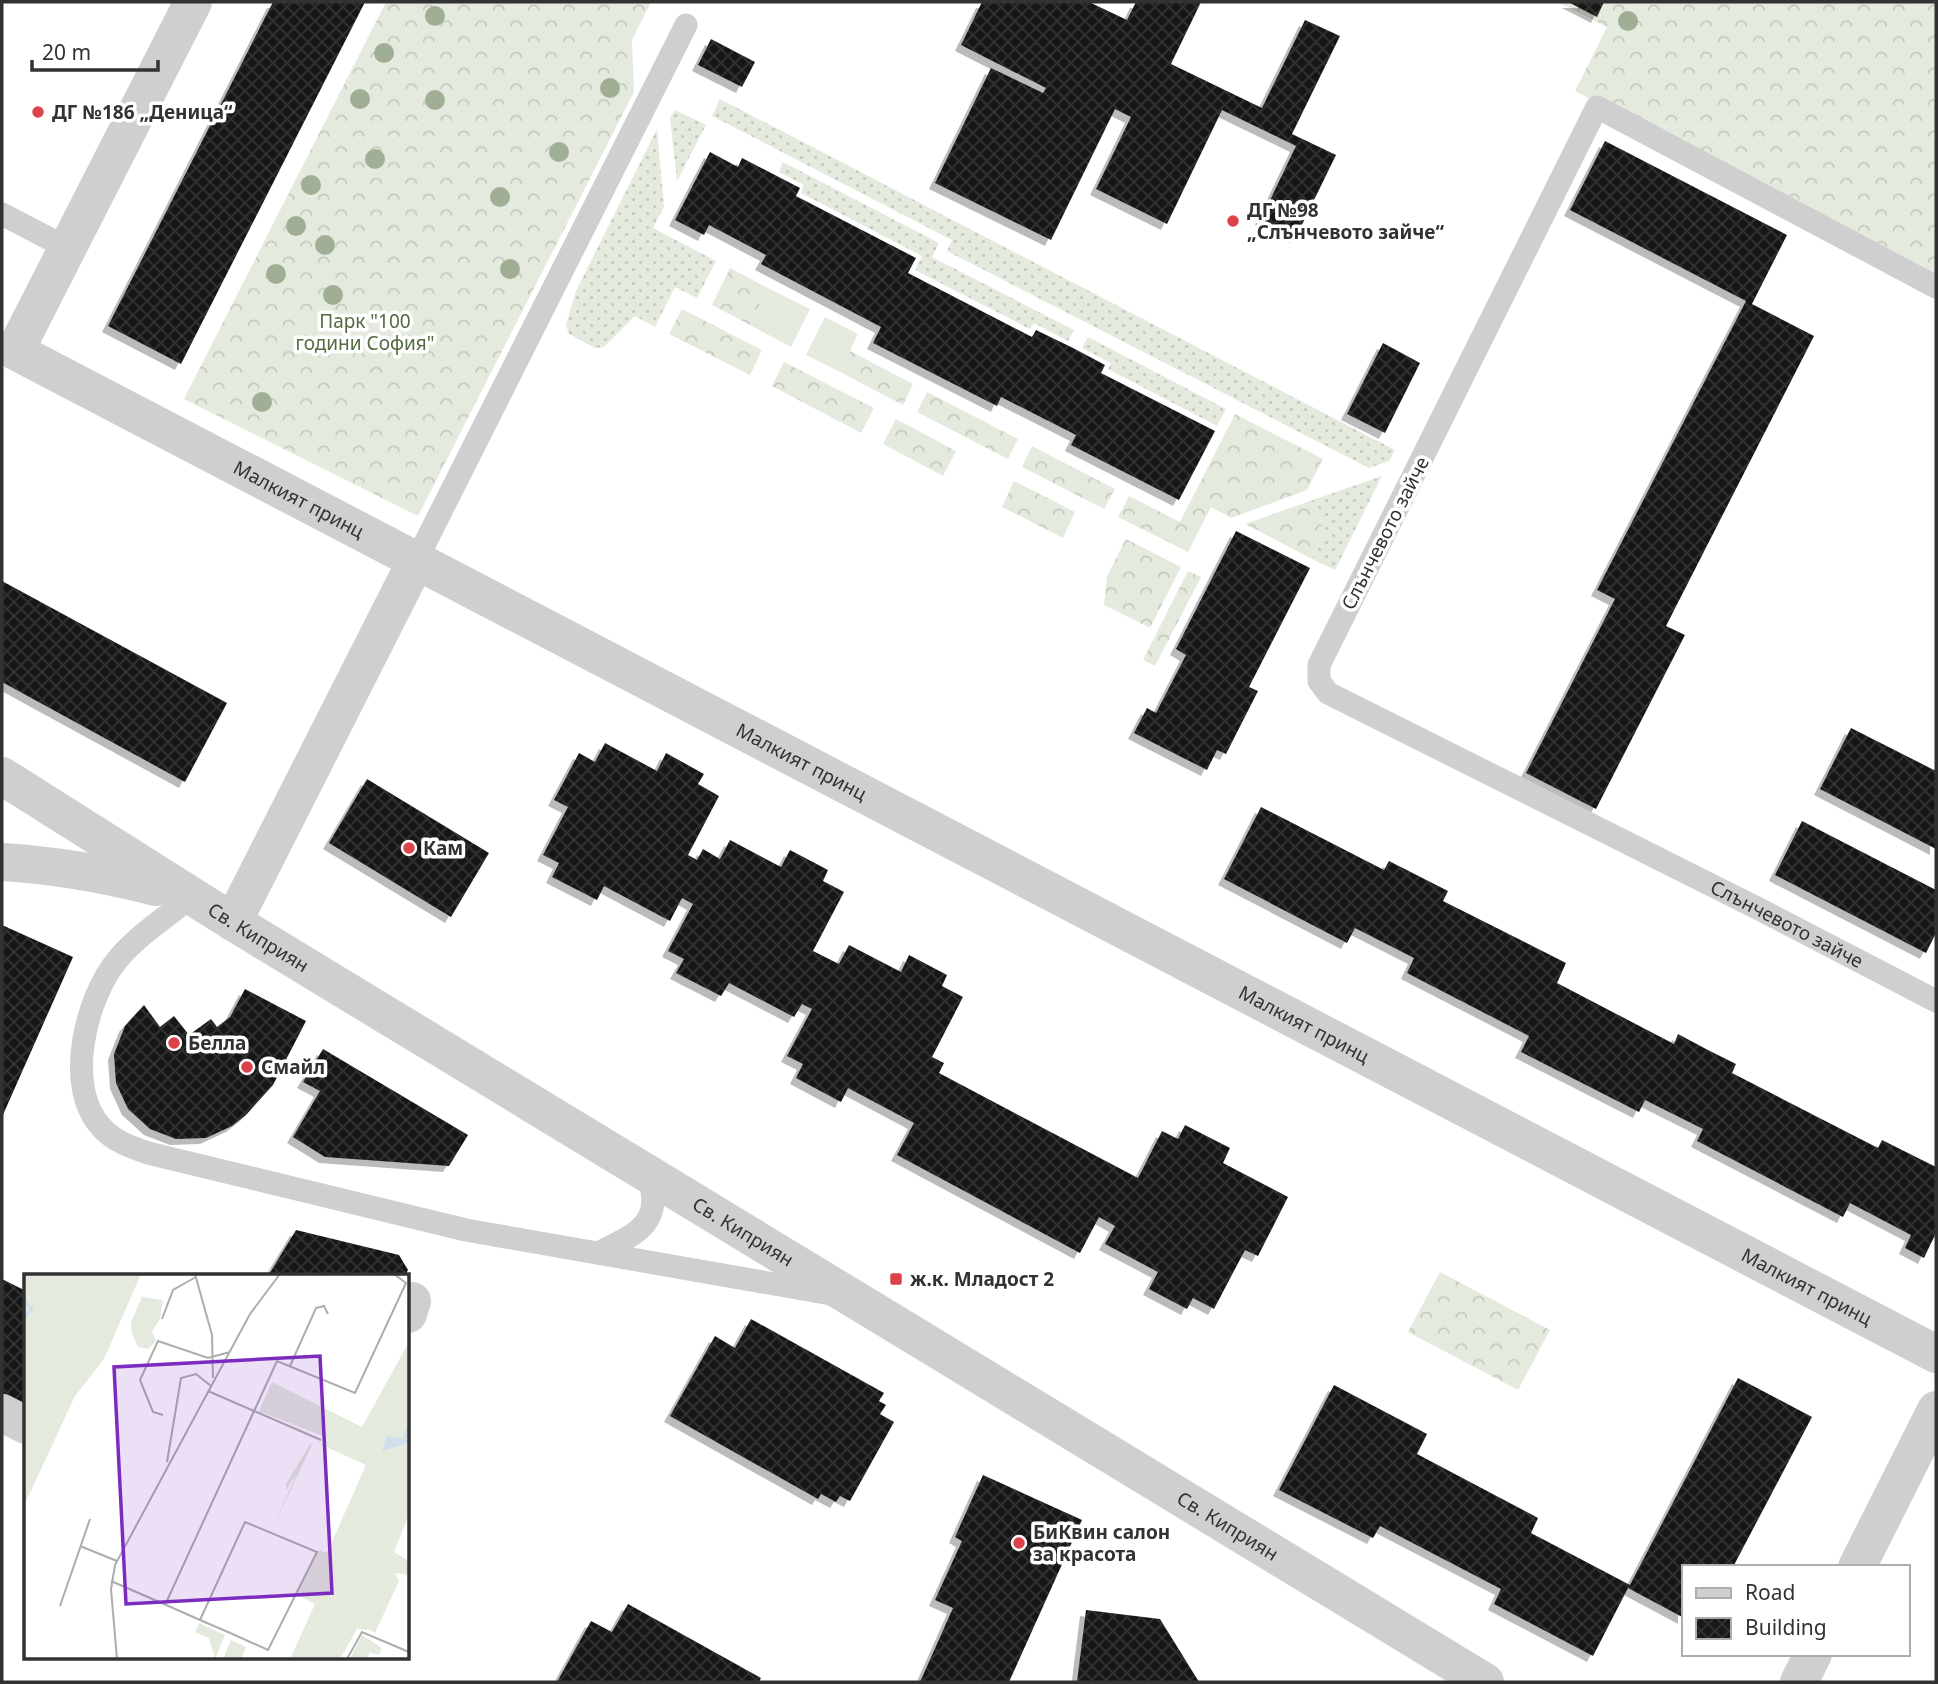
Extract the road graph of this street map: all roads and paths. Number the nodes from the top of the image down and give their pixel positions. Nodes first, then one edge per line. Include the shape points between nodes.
1 (193, 2) edge
2 (686, 25) dead end
3 (2, 214) edge
4 (67, 248) junction
5 (1936, 287) edge
6 (416, 561) junction
7 (2, 776) edge
8 (2, 862) edge
9 (192, 896) junction
10 (233, 922) junction
11 (1936, 1001) edge
12 (647, 1173) junction
13 (598, 1253) junction
14 (851, 1298) junction
15 (1936, 1354) edge
16 (1936, 1410) edge
17 (2, 1413) edge
18 (24, 1424) edge
19 (1858, 1565) edge
20 (1812, 1656) edge
21 (1485, 1682) edge
22 (1799, 1682) edge

1 - 4 street, Малкият принц
2 - 6 lane
3 - 4 lane
4 - 6 street, Малкият принц via 15,351
5 - 11 lane, Слънчевото зайче via 1597,107 1319,665 1319,681 1328,693
6 - 10 street
6 - 15 street, Малкият принц
7 - 9 street, Св. Киприян
8 - 9 street via 106,874
9 - 10 street, Св. Киприян
9 - 13 lane via 119,958 101,983 88,1015 81,1044 82,1080 100,1127 119,1142 148,1153 466,1230
10 - 12 street, Св. Киприян
12 - 13 lane via 654,1190 651,1216 631,1237
12 - 14 street, Св. Киприян
13 - 14 lane
14 - 21 street, Св. Киприян
16 - 19 street
17 - 18 street
20 - 22 street

